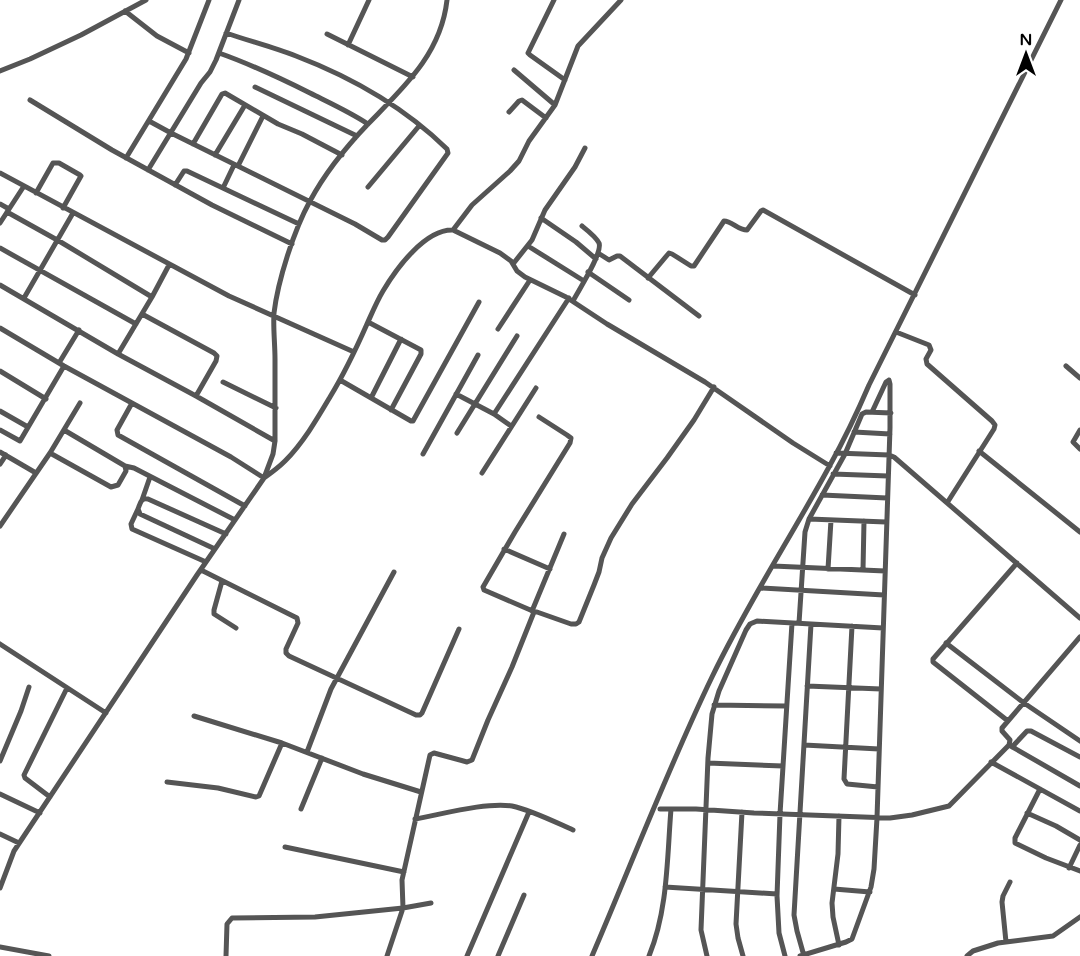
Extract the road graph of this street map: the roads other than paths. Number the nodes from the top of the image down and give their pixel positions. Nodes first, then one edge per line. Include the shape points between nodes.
1 (146, 0) edge
2 (209, 0) edge
3 (238, 0) edge
4 (369, 0) edge
5 (447, 0) edge
6 (554, 0) edge
7 (621, 0) edge
8 (1061, 0) edge
9 (125, 11) junction
10 (226, 33) junction
11 (327, 34) dead end
12 (348, 45) junction
13 (189, 53) junction
14 (219, 53) junction
15 (514, 70) dead end
16 (0, 71) edge
17 (413, 77) junction
18 (565, 80) junction
19 (255, 87) dead end
20 (30, 100) dead end
21 (390, 103) junction
22 (245, 105) junction
23 (555, 105) junction
24 (509, 112) dead end
25 (262, 116) junction
26 (546, 118) junction
27 (149, 121) junction
28 (368, 124) junction
29 (419, 126) junction
30 (171, 133) junction
31 (357, 136) junction
32 (192, 144) junction
33 (585, 148) dead end
34 (215, 155) junction
35 (342, 155) junction
36 (126, 158) junction
37 (236, 166) junction
38 (148, 170) junction
39 (0, 173) edge
40 (175, 185) junction
41 (24, 186) junction
42 (368, 187) dead end
43 (223, 188) junction
44 (36, 193) junction
45 (309, 202) junction
46 (0, 204) edge
47 (63, 208) junction
48 (8, 211) junction
49 (73, 213) junction
50 (541, 218) junction
51 (0, 223) edge
52 (299, 224) junction
53 (582, 226) dead end
54 (453, 230) junction
55 (59, 241) junction
56 (292, 244) junction
57 (528, 246) junction
58 (0, 248) edge
59 (597, 256) junction
60 (513, 264) junction
61 (169, 265) junction
62 (40, 270) junction
63 (588, 272) junction
64 (648, 278) junction
65 (530, 280) junction
66 (584, 281) junction
67 (0, 285) edge
68 (915, 295) junction
69 (152, 297) junction
70 (24, 298) junction
71 (571, 299) junction
72 (629, 300) dead end
73 (479, 302) dead end
74 (142, 314) junction
75 (274, 316) junction
76 (699, 316) dead end
77 (368, 322) junction
78 (136, 324) junction
79 (0, 328) edge
80 (498, 328) dead end
81 (80, 330) junction
82 (896, 332) junction
83 (517, 336) dead end
84 (401, 339) junction
85 (354, 352) junction
86 (118, 354) junction
87 (478, 355) dead end
88 (61, 365) junction
89 (1066, 366) dead end
90 (0, 371) edge
91 (1080, 378) edge
92 (340, 380) junction
93 (224, 382) dead end
94 (714, 387) junction
95 (536, 388) dead end
96 (456, 394) junction
97 (196, 396) junction
98 (371, 398) junction
99 (46, 399) junction
100 (80, 403) dead end
101 (132, 403) junction
102 (476, 404) junction
103 (276, 408) junction
104 (391, 410) junction
105 (0, 411) edge
106 (872, 412) junction
107 (891, 413) junction
108 (494, 414) junction
109 (539, 417) dead end
110 (511, 426) junction
111 (28, 427) junction
112 (0, 430) edge
113 (64, 430) junction
114 (1080, 430) edge
115 (854, 432) junction
116 (457, 433) dead end
117 (890, 434) junction
118 (275, 441) junction
119 (1080, 449) edge
120 (979, 451) junction
121 (0, 452) edge
122 (50, 453) junction
123 (836, 453) junction
124 (423, 454) dead end
125 (845, 454) junction
126 (6, 455) junction
127 (889, 455) junction
128 (0, 464) edge
129 (125, 466) junction
130 (830, 466) junction
131 (36, 473) junction
132 (482, 473) dead end
133 (833, 474) junction
134 (888, 476) junction
135 (150, 477) junction
136 (264, 478) junction
137 (822, 495) junction
138 (887, 498) junction
139 (142, 500) junction
140 (947, 503) junction
141 (245, 506) junction
142 (138, 509) junction
143 (809, 519) junction
144 (235, 520) junction
145 (831, 520) junction
146 (864, 521) junction
147 (886, 522) junction
148 (0, 526) edge
149 (1080, 532) edge
150 (226, 534) junction
151 (564, 534) dead end
152 (215, 549) junction
153 (504, 549) junction
154 (206, 562) junction
155 (1017, 563) junction
156 (772, 566) junction
157 (803, 567) junction
158 (550, 569) junction
159 (828, 569) junction
160 (201, 570) junction
161 (863, 570) junction
162 (394, 572) dead end
163 (885, 572) junction
164 (222, 581) junction
165 (760, 588) junction
166 (801, 591) junction
167 (884, 595) junction
168 (534, 611) junction
169 (1080, 618) edge
170 (792, 623) junction
171 (799, 623) junction
172 (811, 624) junction
173 (852, 626) junction
174 (883, 627) junction
175 (236, 628) dead end
176 (459, 629) dead end
177 (1080, 637) edge
178 (946, 643) junction
179 (0, 644) edge
180 (337, 678) junction
181 (807, 686) junction
182 (29, 687) dead end
183 (849, 687) junction
184 (67, 688) junction
185 (881, 688) junction
186 (1024, 703) junction
187 (714, 705) junction
188 (786, 706) junction
189 (106, 713) junction
190 (194, 716) dead end
191 (1008, 721) junction
192 (1080, 741) edge
193 (282, 743) junction
194 (804, 745) junction
195 (1010, 746) junction
196 (846, 747) junction
197 (879, 749) junction
198 (308, 752) junction
199 (1080, 757) edge
200 (321, 758) junction
201 (0, 761) edge
202 (991, 762) junction
203 (708, 763) junction
204 (783, 766) junction
205 (167, 782) dead end
206 (1080, 786) edge
207 (878, 787) junction
208 (1040, 789) junction
209 (421, 792) junction
210 (0, 794) edge
211 (50, 797) junction
212 (301, 809) dead end
213 (660, 809) dead end
214 (671, 809) junction
215 (706, 809) junction
216 (1080, 811) edge
217 (529, 812) junction
218 (40, 813) junction
219 (742, 813) junction
220 (1027, 813) junction
221 (780, 814) junction
222 (801, 815) junction
223 (839, 816) junction
224 (877, 818) junction
225 (416, 819) junction
226 (573, 830) dead end
227 (0, 834) edge
228 (1080, 840) edge
229 (20, 843) junction
230 (285, 848) dead end
231 (1080, 848) edge
232 (1069, 868) junction
233 (1080, 871) edge
234 (404, 872) junction
235 (1010, 882) dead end
236 (665, 887) junction
237 (0, 888) edge
238 (702, 889) junction
239 (834, 889) junction
240 (738, 891) junction
241 (870, 892) junction
242 (777, 894) junction
243 (524, 896) dead end
244 (431, 903) dead end
245 (402, 908) junction
246 (1080, 917) edge
247 (1006, 942) junction
248 (839, 945) junction
249 (0, 947) edge
250 (22, 954) edge
251 (49, 956) edge
252 (225, 956) edge
253 (387, 956) edge
254 (467, 956) edge
255 (498, 956) edge
256 (592, 956) edge
257 (648, 956) edge
258 (707, 956) edge
259 (743, 956) edge
260 (785, 956) edge
261 (803, 956) edge
262 (967, 956) edge

1 - 9 street
2 - 13 street
3 - 10 street
4 - 12 street
5 - 17 street via 440,31
6 - 18 street via 528,53
7 - 18 street via 580,42
8 - 68 street
9 - 13 street via 164,41
9 - 16 street
10 - 14 street
10 - 21 street via 296,56
11 - 12 street
12 - 17 street
13 - 27 street
14 - 28 street via 284,80
14 - 30 street
15 - 23 street
17 - 21 street
18 - 23 street
19 - 31 street
20 - 36 street
21 - 28 street
21 - 29 street
22 - 25 street
22 - 32 street via 223,93
22 - 34 street
23 - 26 street
24 - 26 street via 522,100
25 - 35 street
25 - 37 street
26 - 54 street via 515,167 472,205
27 - 30 street
27 - 36 street
28 - 31 street
29 - 42 street
29 - 45 street via 448,152 386,240
30 - 32 street
30 - 38 street
31 - 35 street
32 - 34 street
33 - 50 street
34 - 37 street
35 - 45 street
36 - 38 street
37 - 43 street
37 - 45 street
38 - 40 street
39 - 41 street
40 - 43 street via 186,171
40 - 56 street
41 - 44 street
41 - 48 street
43 - 52 street
44 - 47 street
44 - 47 street via 53,163 80,174
45 - 52 street
46 - 48 street
47 - 49 street
48 - 51 street
48 - 55 street
49 - 55 street
49 - 61 street
50 - 57 street
50 - 59 street
52 - 56 street
53 - 59 street via 598,242
54 - 60 street
54 - 77 street via 435,233 408,256 383,291
55 - 62 street
55 - 69 street
56 - 75 street
57 - 60 street
57 - 66 street
58 - 62 street
59 - 63 street
59 - 64 street via 609,260 620,256
60 - 65 street
61 - 69 street
61 - 75 street
62 - 70 street
62 - 78 street
63 - 66 street
63 - 72 street
64 - 68 street via 669,253 694,266 723,221 747,230 763,210
64 - 76 street
65 - 71 street
65 - 80 street
66 - 71 street
67 - 70 street
68 - 82 street
69 - 74 street
70 - 81 street
71 - 94 street
71 - 108 street
73 - 104 street via 413,421
74 - 78 street
74 - 97 street via 216,355
75 - 85 street
75 - 103 street
77 - 84 street
77 - 85 street
78 - 86 street
79 - 88 street
81 - 86 street
81 - 88 street
82 - 120 street via 929,345 927,364 994,423
82 - 123 street
83 - 102 street
84 - 98 street
84 - 104 street via 421,352
85 - 92 street
86 - 97 street
87 - 96 street
88 - 99 street
88 - 101 street
89 - 91 street
90 - 99 street
92 - 98 street
92 - 136 street via 294,451
93 - 103 street
94 - 130 street
94 - 168 street via 611,538 579,622 571,624
95 - 110 street
96 - 102 street
96 - 124 street
97 - 118 street
98 - 104 street
99 - 111 street
100 - 113 street
101 - 136 street
101 - 141 street via 118,435
102 - 108 street
102 - 116 street
103 - 118 street
105 - 111 street
106 - 107 street
106 - 107 street via 889,380
106 - 115 street via 863,413
107 - 117 street
108 - 110 street
109 - 153 street via 571,441
110 - 132 street
111 - 112 street via 20,441
113 - 122 street
113 - 129 street
114 - 119 street via 1073,442
115 - 117 street
115 - 125 street
117 - 127 street
118 - 136 street
120 - 140 street
120 - 149 street
121 - 126 street
122 - 129 street via 111,487 118,485
122 - 131 street
123 - 125 street
123 - 130 street
125 - 127 street
125 - 133 street
126 - 128 street
126 - 131 street
127 - 134 street
127 - 140 street
129 - 135 street
130 - 156 street
131 - 148 street
133 - 134 street
133 - 137 street
134 - 138 street
135 - 139 street
135 - 144 street
136 - 141 street
137 - 138 street
137 - 143 street
138 - 147 street
139 - 142 street
139 - 150 street via 148,499
140 - 155 street
141 - 144 street
142 - 152 street via 140,514
142 - 154 street via 132,530
143 - 145 street
143 - 157 street
144 - 150 street
145 - 146 street
145 - 159 street
146 - 147 street
146 - 161 street
147 - 163 street
150 - 152 street
151 - 158 street
152 - 154 street
153 - 158 street
153 - 168 street via 483,589
154 - 160 street
155 - 169 street
155 - 178 street
156 - 157 street
156 - 165 street
157 - 159 street
157 - 166 street
158 - 168 street
159 - 161 street
160 - 164 street
160 - 189 street
161 - 163 street
162 - 180 street
163 - 167 street
164 - 175 street via 214,612
164 - 180 street via 297,618 286,653
165 - 166 street
165 - 256 street via 708,686
166 - 167 street
166 - 171 street
167 - 174 street
168 - 209 street via 472,760 431,753
170 - 171 street
170 - 187 street via 757,621 748,626
170 - 188 street
171 - 172 street
172 - 173 street
172 - 181 street
173 - 174 street
173 - 183 street
174 - 185 street
176 - 180 street via 420,715
177 - 186 street
178 - 186 street
178 - 191 street via 933,662
179 - 184 street
180 - 198 street
181 - 183 street
181 - 194 street
182 - 201 street
183 - 185 street
183 - 196 street
184 - 189 street
184 - 211 street via 24,775
185 - 197 street
186 - 191 street
186 - 192 street
187 - 188 street
187 - 203 street
188 - 204 street
189 - 211 street
190 - 193 street
191 - 195 street via 1001,730 1010,739
193 - 198 street
193 - 205 street via 259,796
194 - 196 street
194 - 222 street
195 - 199 street via 1031,730
195 - 202 street
195 - 206 street
196 - 197 street
196 - 207 street via 846,783
197 - 207 street
198 - 200 street
200 - 209 street
200 - 212 street
202 - 208 street
202 - 224 street via 947,807 897,818
203 - 204 street
203 - 215 street
204 - 221 street
207 - 224 street
208 - 216 street
208 - 220 street
209 - 225 street
210 - 218 street
211 - 218 street
213 - 214 street
214 - 215 street
214 - 236 street
215 - 219 street
215 - 238 street
217 - 225 street via 496,805
217 - 226 street
217 - 254 street
218 - 229 street
219 - 221 street
219 - 240 street
220 - 228 street
220 - 232 street via 1015,843
221 - 222 street
221 - 242 street
222 - 223 street
222 - 261 street via 794,915
223 - 224 street
223 - 239 street
224 - 241 street
225 - 234 street
227 - 229 street
229 - 237 street
230 - 234 street
231 - 232 street
232 - 233 street
234 - 245 street
235 - 247 street via 1002,902
236 - 238 street
236 - 257 street via 659,926
238 - 240 street
238 - 258 street via 701,930
239 - 241 street
239 - 248 street via 832,911
240 - 242 street
240 - 259 street via 737,929
241 - 248 street via 854,936
242 - 260 street via 779,933
243 - 255 street
244 - 245 street
245 - 252 street via 305,918 232,918 227,924
245 - 253 street
246 - 247 street via 1053,936
247 - 262 street
248 - 261 street
249 - 250 street
250 - 251 street

